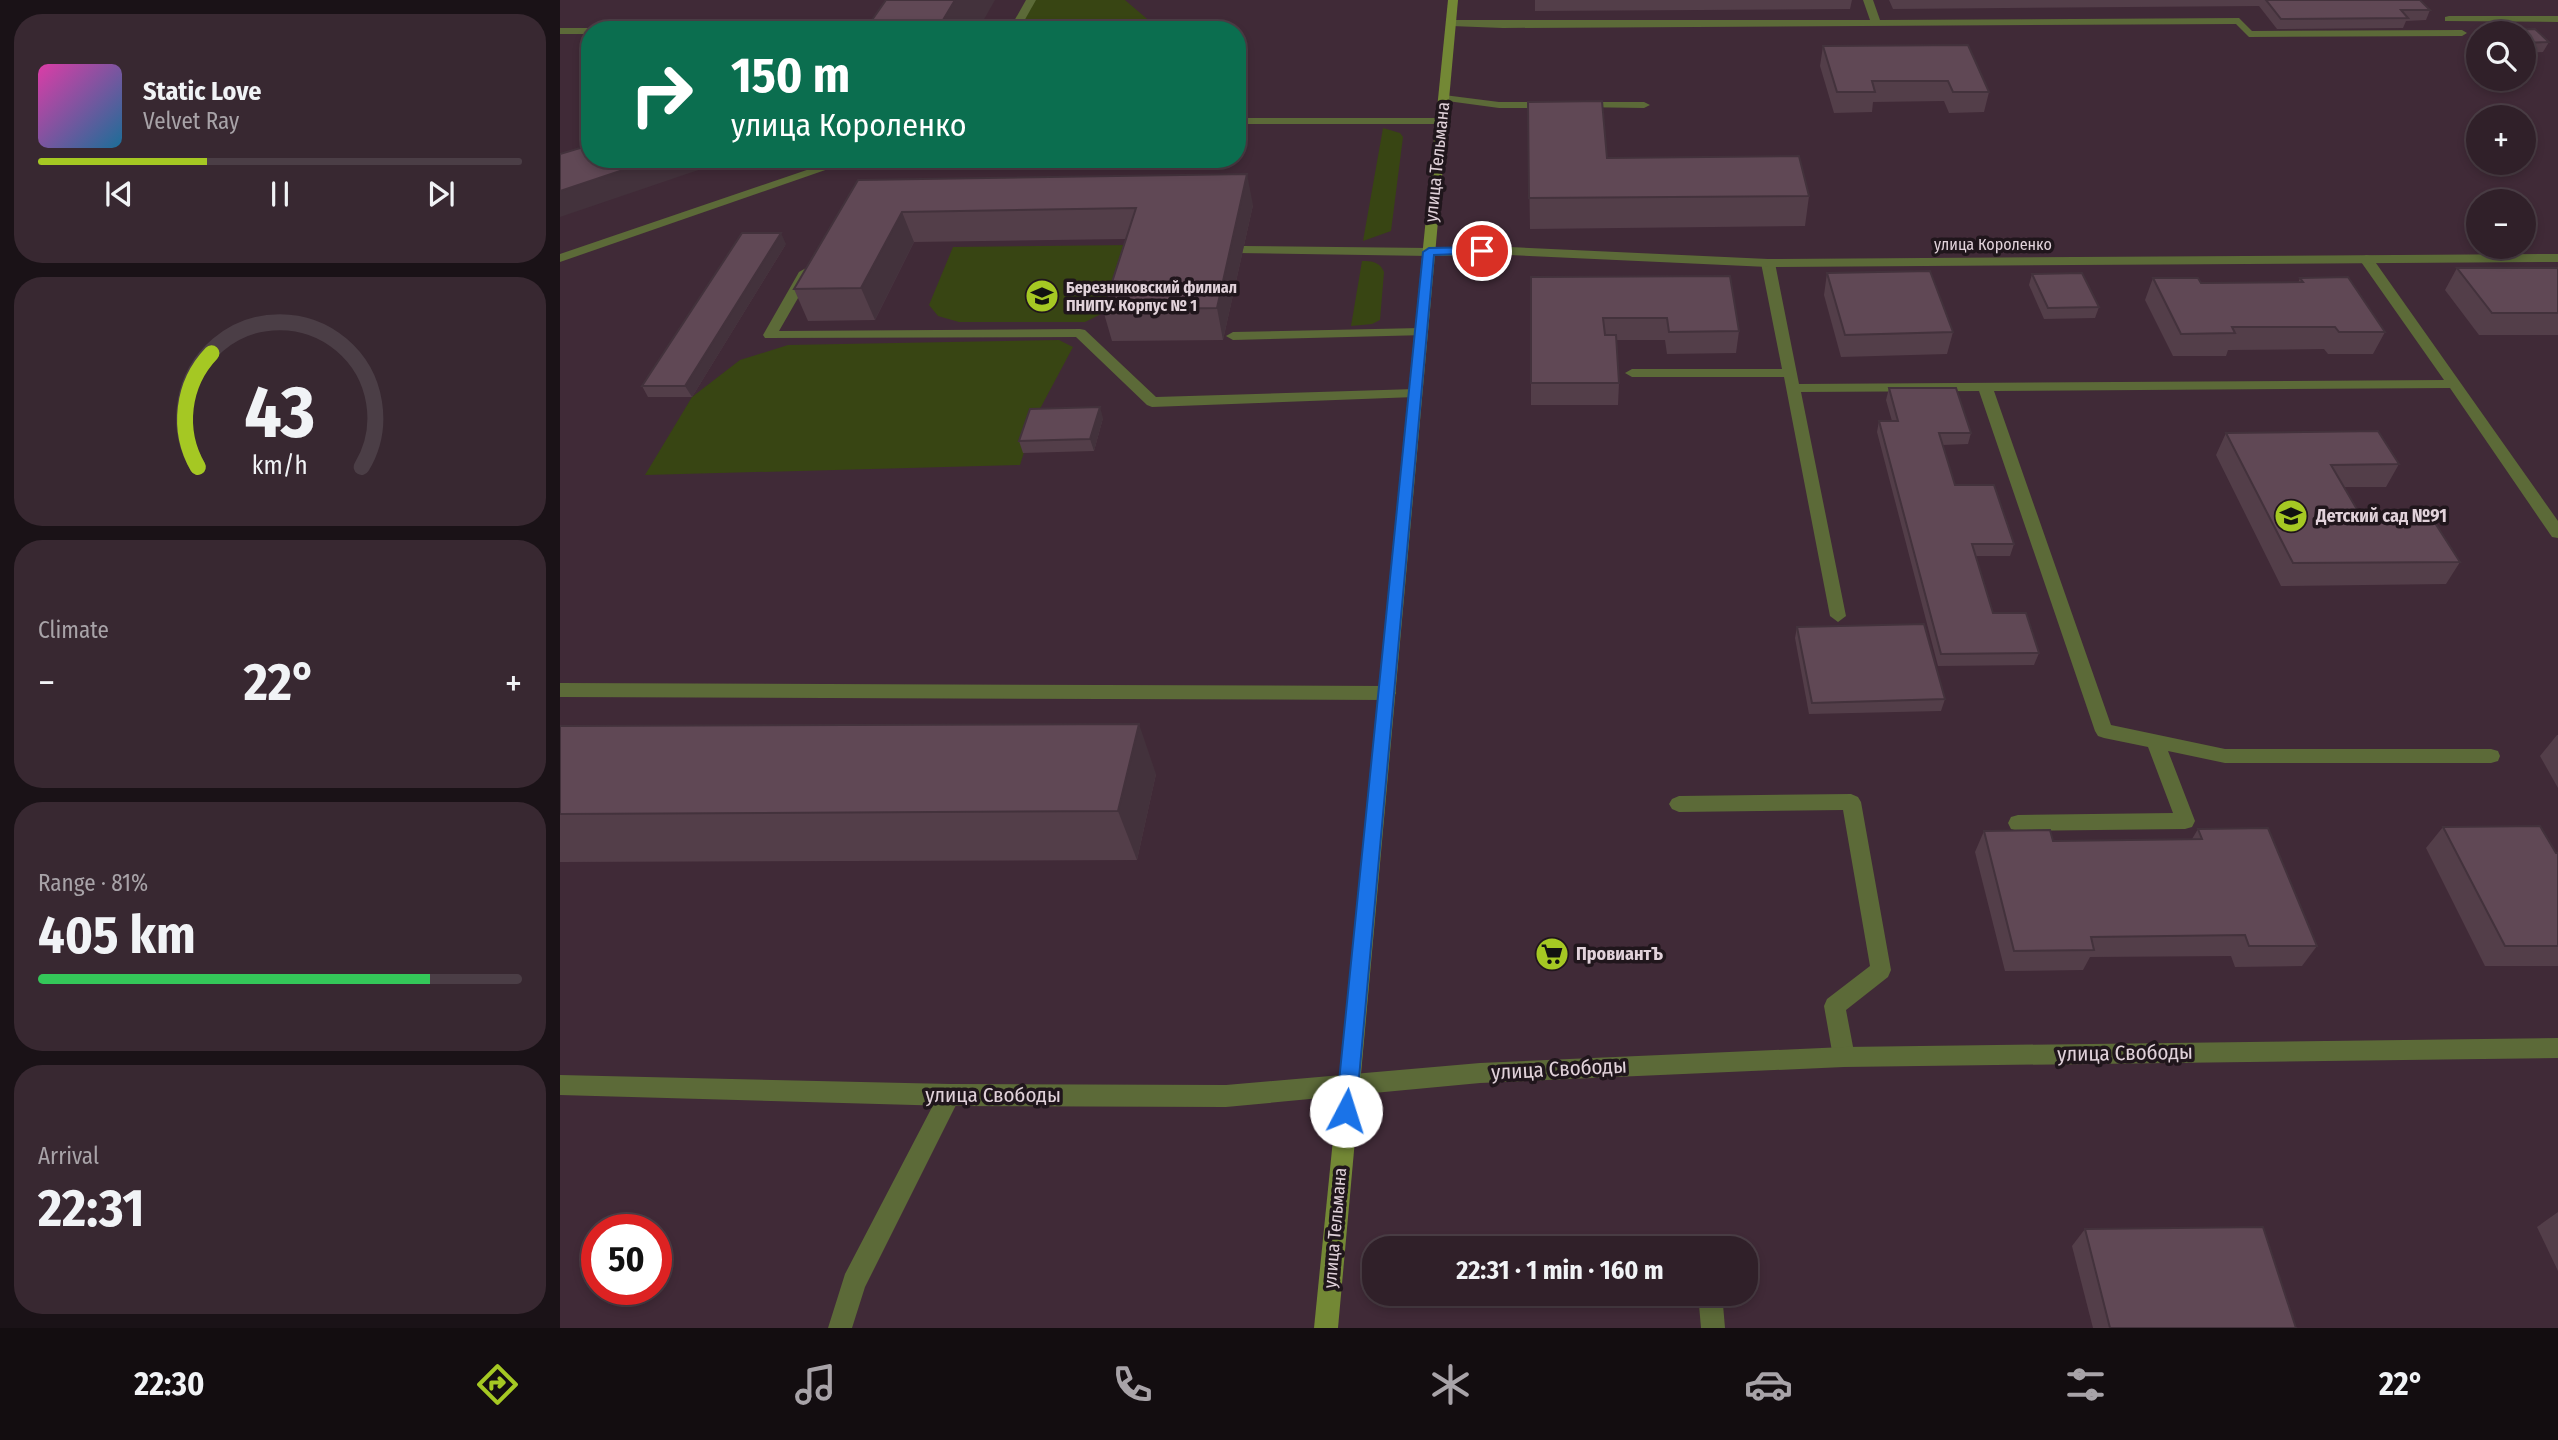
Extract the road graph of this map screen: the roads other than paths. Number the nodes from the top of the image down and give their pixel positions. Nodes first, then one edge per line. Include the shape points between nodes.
1 (919, 0) edge
2 (1031, 0) edge
3 (1453, 0) edge
4 (1868, 0) edge
5 (2558, 19) edge
6 (901, 21) edge
7 (1019, 21) edge
8 (1451, 23) junction
9 (1876, 23) junction
10 (581, 30) edge
11 (560, 31) edge
12 (1444, 98) junction
13 (1644, 105) dead end
14 (1246, 121) edge
15 (1442, 121) junction
16 (825, 168) edge
17 (1243, 250) dead end
18 (1429, 252) junction
19 (560, 258) edge
20 (814, 258) edge
21 (2558, 258) edge
22 (2366, 259) junction
23 (1768, 263) junction
24 (1422, 332) junction
25 (1233, 336) dead end
26 (1633, 373) dead end
27 (1791, 380) junction
28 (2454, 384) junction
29 (1985, 387) junction
30 (1415, 393) junction
31 (2558, 533) edge
32 (1838, 616) dead end
33 (560, 690) edge
34 (1387, 693) junction
35 (2155, 742) junction
36 (2491, 756) dead end
37 (1679, 804) dead end
38 (2018, 822) dead end
39 (2558, 1048) edge
40 (1844, 1057) junction
41 (1349, 1084) junction
42 (560, 1085) edge
43 (950, 1095) junction
44 (1711, 1306) edge
45 (840, 1328) edge
46 (1325, 1328) edge
47 (1713, 1328) edge

1 - 6 street
2 - 7 street
3 - 8 main road, улица Тельмана
4 - 9 street
5 - 9 street via 2449,19 2462,33 2249,34 2239,21
8 - 9 street
8 - 12 main road, улица Тельмана
10 - 11 street
12 - 13 street via 1499,105
12 - 15 main road, улица Тельмана
14 - 15 street
15 - 18 main road, улица Тельмана
16 - 19 street
17 - 18 street, улица Короленко
18 - 23 street, улица Короленко via 1509,251
18 - 24 main road, улица Тельмана
20 - 30 street via 770,335 1080,333 1152,402
21 - 22 street, улица Короленко
22 - 23 street, улица Короленко
22 - 28 street
23 - 27 street
24 - 25 street
24 - 30 main road, улица Тельмана
26 - 27 street
27 - 29 street
27 - 32 street
28 - 29 street
28 - 31 street
29 - 35 street via 2104,731
30 - 34 main road, улица Тельмана
33 - 34 street
34 - 41 main road, улица Тельмана
35 - 36 street via 2225,756
35 - 38 street via 2185,821
37 - 40 street via 1851,803 1881,970 1835,1006
39 - 40 street, улица Свободы
40 - 41 street, улица Свободы via 1480,1073
41 - 43 street, улица Свободы via 1226,1096
41 - 46 main road, улица Тельмана
42 - 43 street, улица Свободы
43 - 45 street via 854,1283
44 - 47 street

